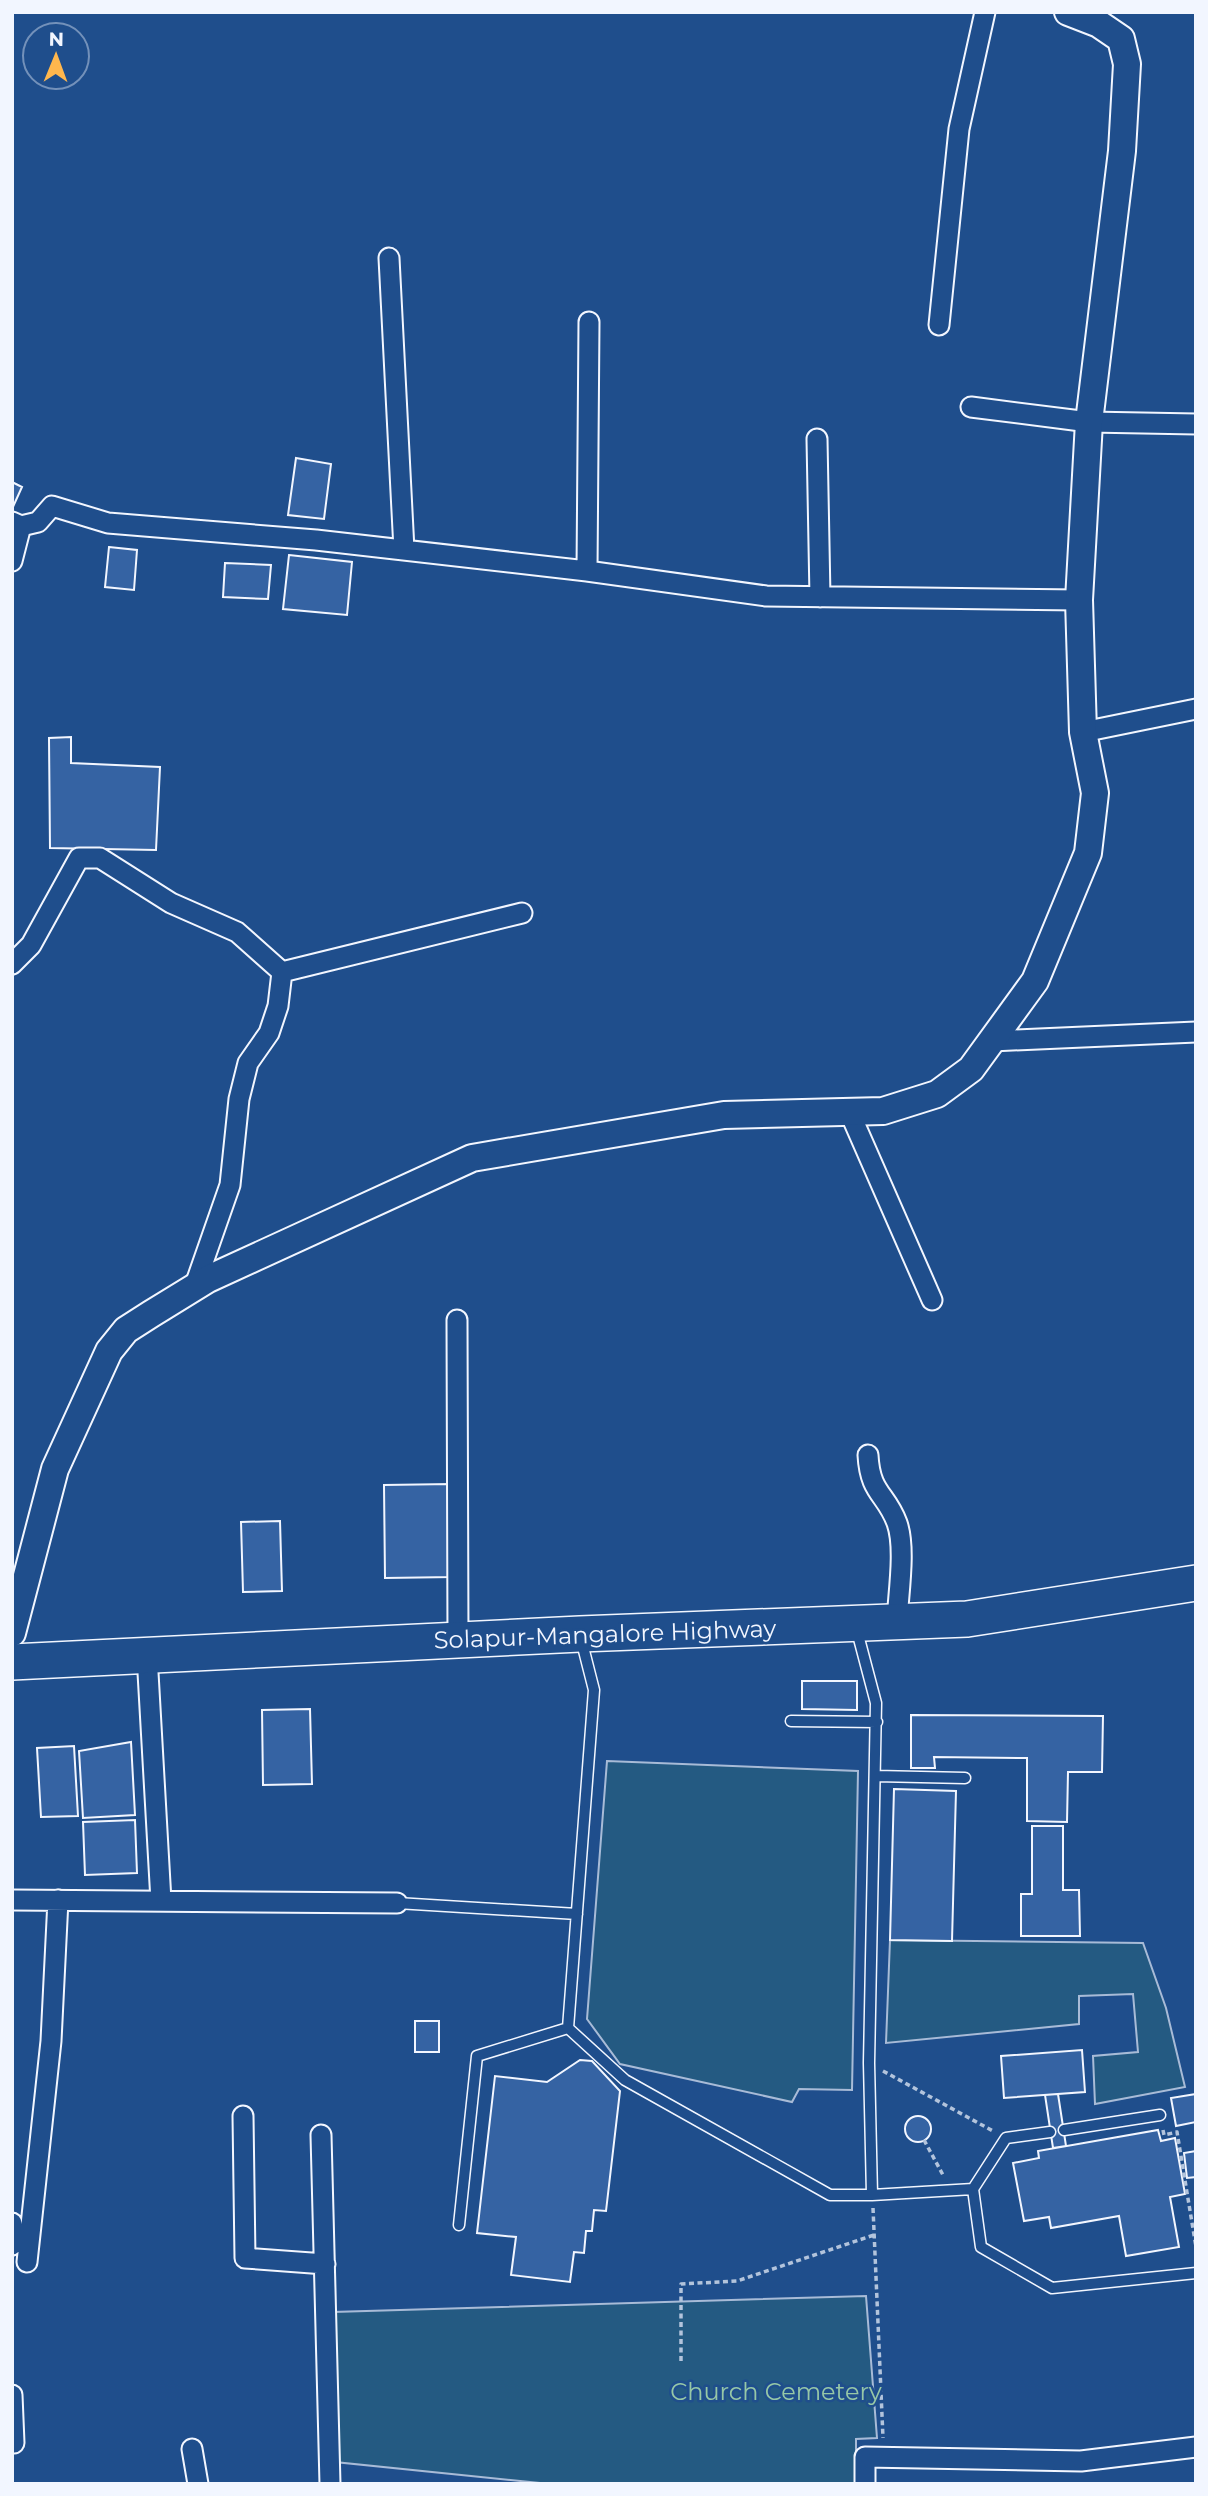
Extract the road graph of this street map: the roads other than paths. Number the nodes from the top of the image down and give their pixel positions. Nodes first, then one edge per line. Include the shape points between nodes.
1 (985, 12) edge
2 (1068, 12) edge
3 (390, 258) dead end
4 (589, 322) dead end
5 (939, 325) dead end
6 (971, 407) dead end
7 (1089, 422) junction
8 (1196, 424) edge
9 (817, 439) dead end
10 (17, 524) edge
11 (404, 550) junction
12 (12, 561) edge
13 (587, 571) junction
14 (820, 597) junction
15 (1079, 600) junction
16 (1196, 709) edge
17 (1083, 732) junction
18 (522, 913) dead end
19 (12, 964) edge
20 (282, 972) junction
21 (1196, 1032) edge
22 (992, 1041) junction
23 (849, 1111) junction
24 (194, 1288) junction
25 (932, 1300) dead end
26 (457, 1320) dead end
27 (868, 1455) dead end
28 (1194, 1585) edge
29 (897, 1622) junction
30 (856, 1623) junction
31 (12, 1633) edge
32 (580, 1634) junction
33 (458, 1640) junction
34 (147, 1655) junction
35 (12, 1662) edge
36 (791, 1721) dead end
37 (877, 1722) junction
38 (876, 1776) junction
39 (965, 1778) dead end
40 (12, 1900) edge
41 (58, 1900) junction
42 (161, 1901) junction
43 (397, 1903) joint
44 (577, 1914) junction
45 (568, 2028) junction
46 (1160, 2115) road end
47 (243, 2116) dead end
48 (1064, 2130) dead end
49 (1051, 2132) dead end
50 (321, 2135) dead end
51 (973, 2189) junction
52 (872, 2195) junction
53 (12, 2223) edge
54 (459, 2225) dead end
55 (12, 2245) edge
56 (27, 2262) dead end
57 (325, 2264) junction
58 (1196, 2273) edge
59 (12, 2395) edge
60 (15, 2443) dead end
61 (1196, 2447) edge
62 (192, 2449) dead end
63 (198, 2484) edge
64 (330, 2484) edge
65 (865, 2484) edge

1 - 5 street via 959,129
2 - 7 street via 1121,39 1127,64 1122,151
3 - 11 street
4 - 13 street
6 - 7 street
7 - 8 street
7 - 15 street
9 - 14 street
10 - 11 street via 38,522 52,506 108,523
10 - 12 street
11 - 13 street
13 - 14 street via 766,596
14 - 15 street
15 - 17 street
16 - 17 street
17 - 22 street via 1095,793 1088,853 1035,981
18 - 20 street
19 - 20 street via 32,945 79,858 100,858 171,904 237,932
20 - 24 street via 269,1033 248,1063 239,1099 230,1185
21 - 22 street
22 - 23 street via 971,1069 937,1094 883,1111
23 - 24 street via 724,1115 472,1157
23 - 25 street
24 - 31 street via 126,1330 109,1351 55,1469
26 - 33 street
27 - 29 street via 869,1478 898,1524
28 - 29 highway, Solapur-Mangalore Highway via 967,1619
29 - 30 highway, Solapur-Mangalore Highway
30 - 32 highway, Solapur-Mangalore Highway
30 - 37 lane via 877,1703
32 - 33 highway, Solapur-Mangalore Highway
32 - 44 lane via 594,1690
33 - 34 highway, Solapur-Mangalore Highway
34 - 35 highway, Solapur-Mangalore Highway
34 - 42 street
36 - 37 lane
37 - 38 lane
38 - 39 lane
38 - 52 lane via 869,2063
40 - 41 street
41 - 42 street
41 - 56 street via 51,2041
42 - 43 street
43 - 44 lane
44 - 45 lane
45 - 52 lane via 625,2080 830,2195
45 - 54 lane via 477,2056
46 - 48 lane
47 - 57 street via 245,2258
49 - 51 lane via 1006,2138
50 - 57 street
51 - 52 lane
51 - 58 lane via 981,2247 1052,2288
53 - 55 street
57 - 64 street
59 - 60 street
61 - 65 street via 1081,2461 865,2457
62 - 63 street

